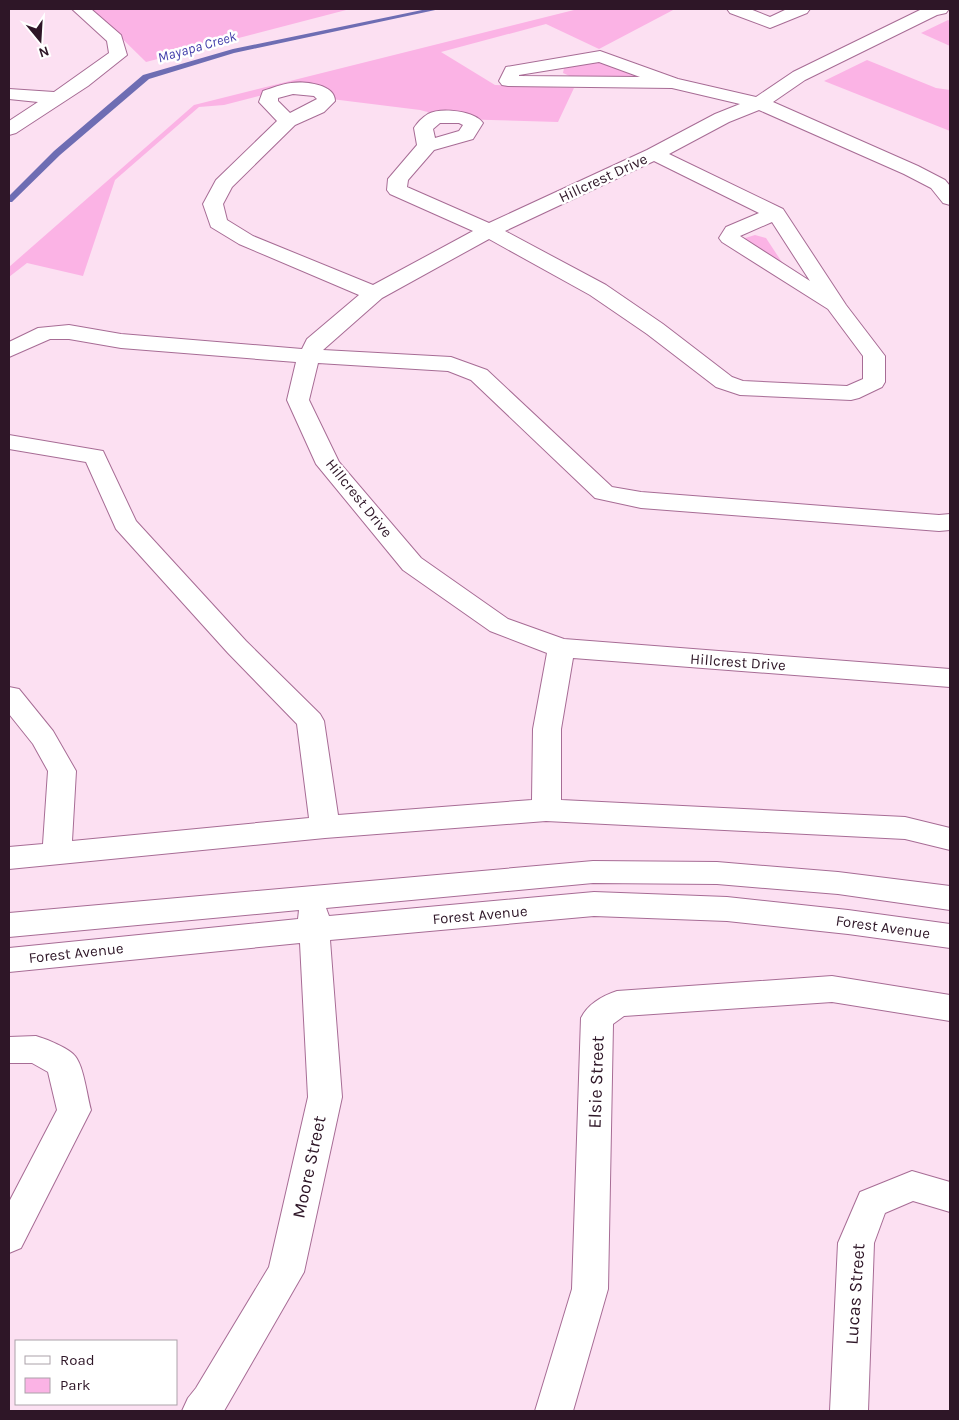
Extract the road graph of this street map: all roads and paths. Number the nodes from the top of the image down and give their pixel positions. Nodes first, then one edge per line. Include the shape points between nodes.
1 (81, 9) edge
2 (736, 9) edge
3 (802, 9) edge
4 (940, 9) edge
5 (672, 83) junction
6 (9, 94) edge
7 (58, 98) junction
8 (759, 103) junction
9 (288, 121) dead end
10 (9, 129) edge
11 (426, 146) dead end
12 (654, 154) junction
13 (950, 199) edge
14 (776, 213) junction
15 (489, 231) junction
16 (374, 293) junction
17 (837, 307) junction
18 (9, 350) edge
19 (309, 356) junction
20 (9, 442) edge
21 (950, 522) edge
22 (560, 648) junction
23 (950, 678) edge
24 (9, 696) edge
25 (546, 810) junction
26 (325, 827) junction
27 (950, 839) edge
28 (57, 853) junction
29 (9, 858) edge
30 (950, 898) edge
31 (313, 913) junction
32 (9, 925) edge
33 (950, 936) edge
34 (9, 960) edge
35 (950, 1008) edge
36 (9, 1050) edge
37 (950, 1197) edge
38 (9, 1238) edge
39 (200, 1411) edge
40 (554, 1411) edge
41 (849, 1411) edge

1 - 7 street via 115,39 118,55
2 - 3 street via 770,23
4 - 8 street, Hillcrest Drive via 799,76
5 - 5 street via 600,56 512,71 508,81
5 - 8 street
6 - 7 street
7 - 10 street
8 - 12 street, Hillcrest Drive via 722,118
8 - 13 street via 911,170 938,184
9 - 16 street via 223,184 213,204 218,224 246,240
11 - 15 street via 398,179 397,190
12 - 14 street
12 - 15 street, Hillcrest Drive
14 - 17 street
14 - 17 street via 734,231 729,238
15 - 16 street, Hillcrest Drive
15 - 17 street via 598,290 724,382 740,388 851,393 874,382 874,356
16 - 19 street, Hillcrest Drive via 315,344
18 - 19 street via 46,332 69,332 120,341
19 - 21 street via 451,364 479,375 604,493 651,501
19 - 22 street, Hillcrest Drive via 298,400 328,464 412,564 499,625
20 - 26 street via 95,456 125,524 237,647 310,721
22 - 23 street, Hillcrest Drive
22 - 25 street via 547,729
24 - 28 street via 43,738 62,771
25 - 26 street
25 - 27 street via 905,828
26 - 28 street
28 - 29 street
30 - 31 street, Forest Avenue via 838,883 718,873 603,872
31 - 32 street, Forest Avenue
31 - 33 street, Forest Avenue via 594,904 727,909
31 - 34 street, Forest Avenue
31 - 39 street, Moore Street via 325,1097 286,1272
35 - 40 street, Elsie Street via 832,989 617,1004 597,1018 590,1289
36 - 38 street via 36,1049 63,1064 74,1110
37 - 41 street, Lucas Street via 912,1186 872,1203 856,1243

